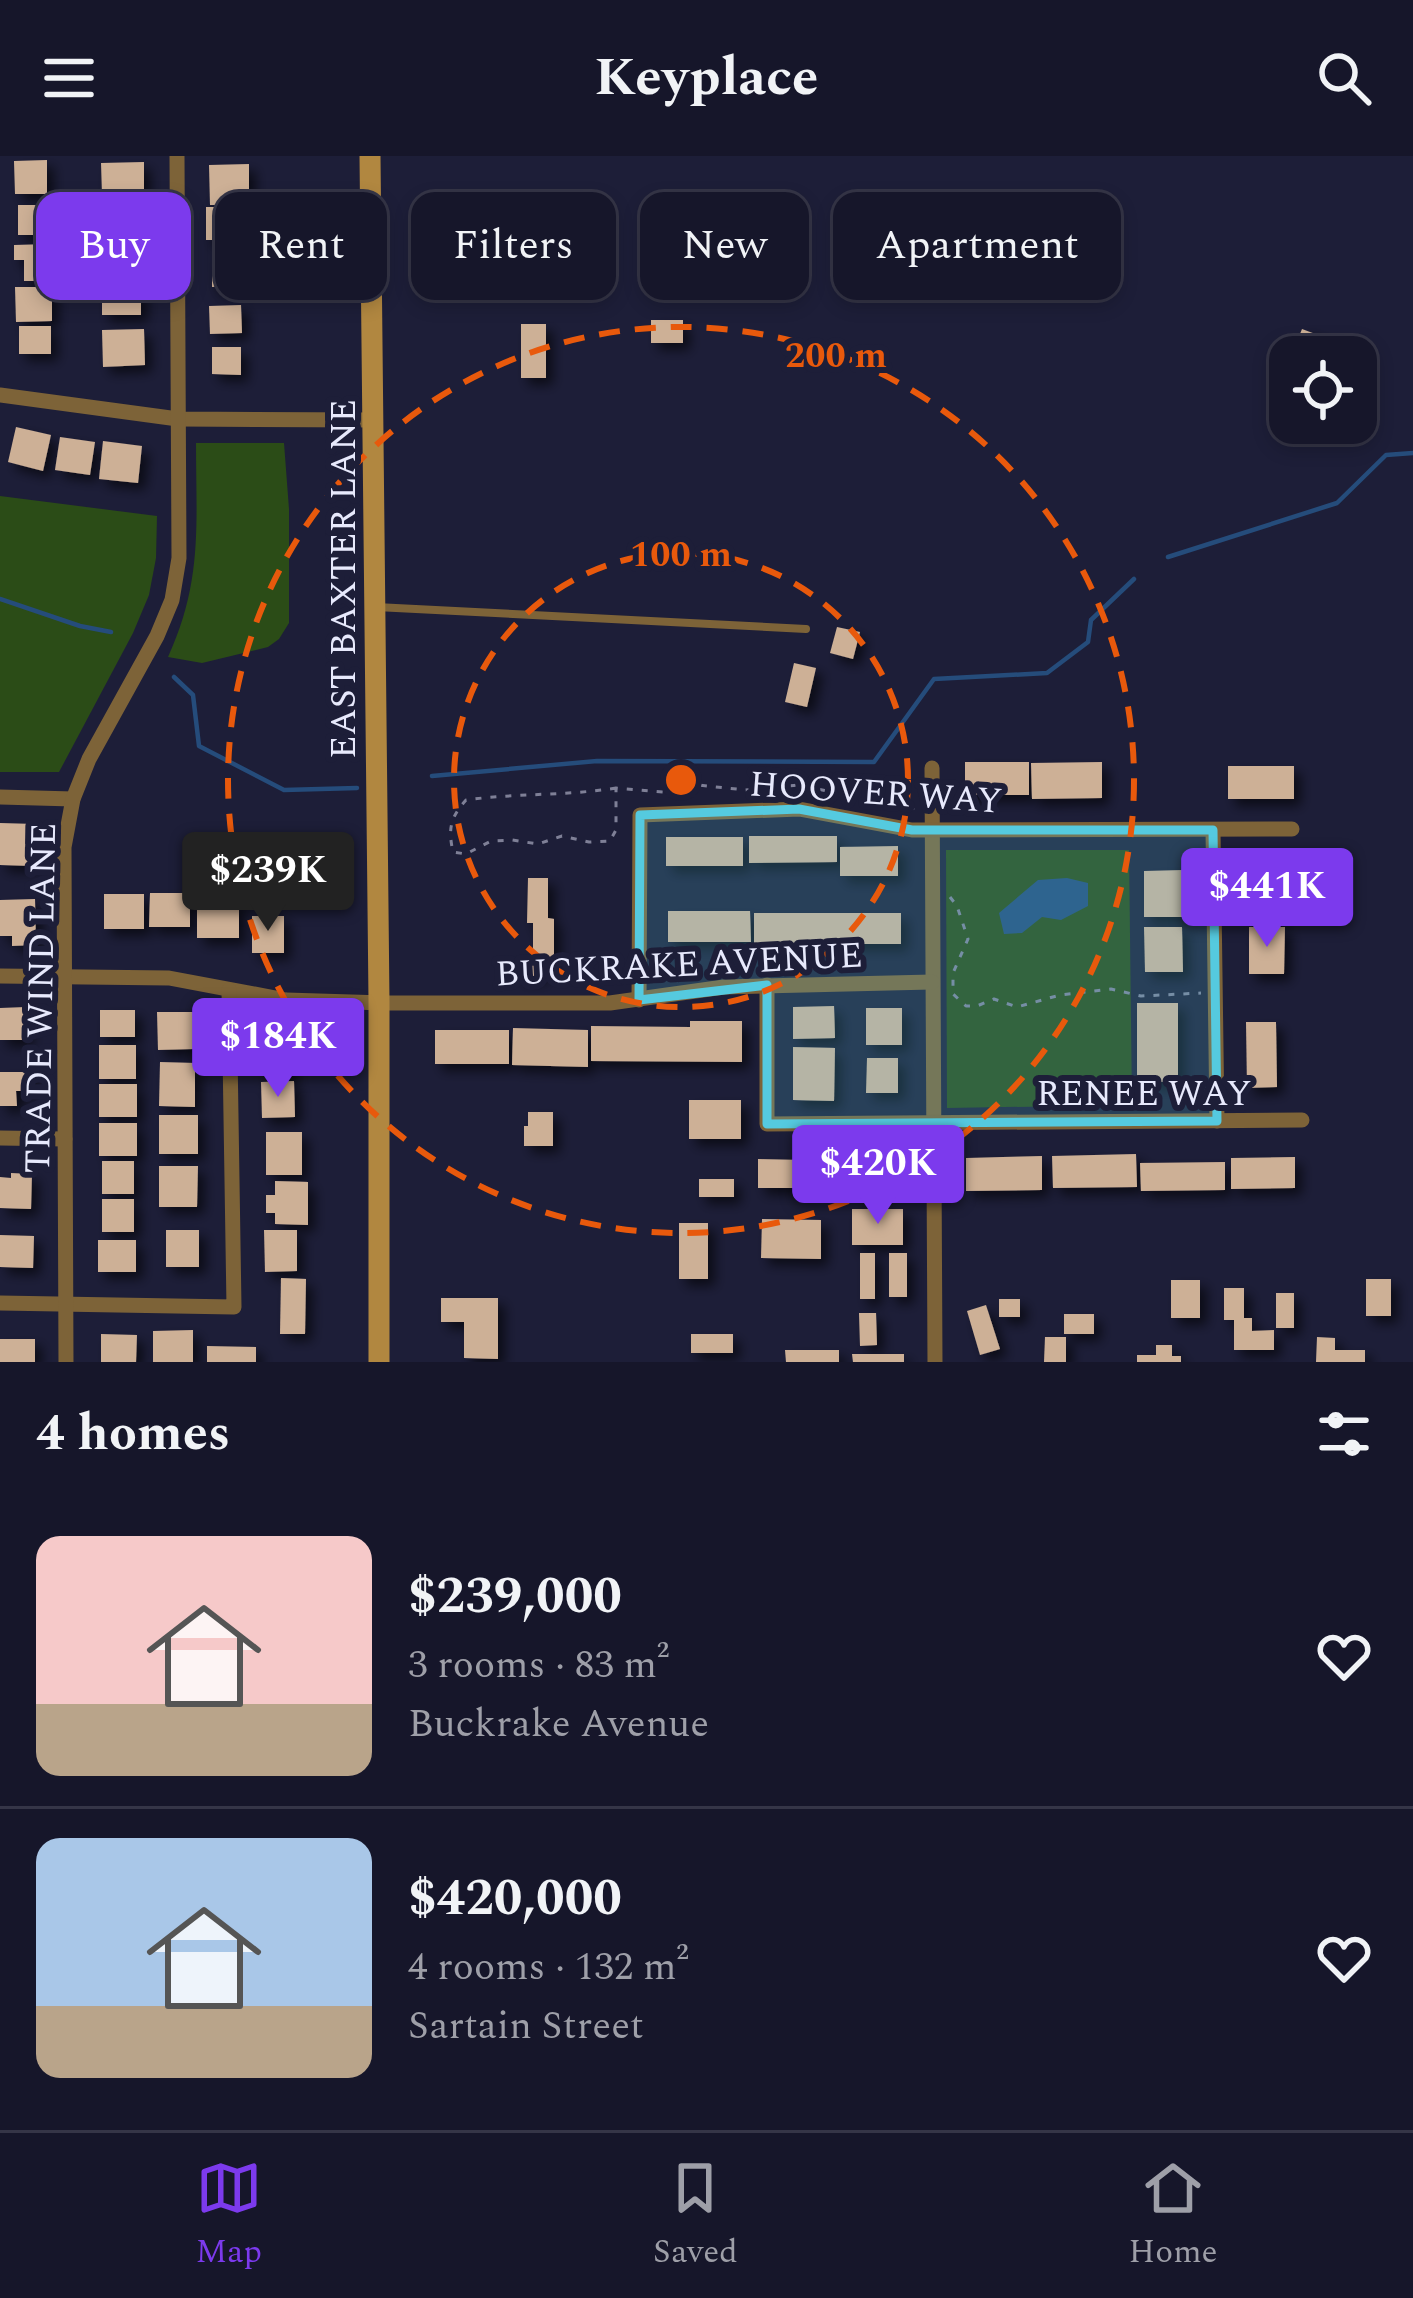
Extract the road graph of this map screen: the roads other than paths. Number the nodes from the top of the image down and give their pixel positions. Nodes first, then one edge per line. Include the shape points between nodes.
1 (177, 156) edge
2 (370, 156) edge
3 (0, 395) edge
4 (178, 419) junction
5 (374, 420) junction
6 (375, 607) junction
7 (806, 629) dead end
8 (932, 768) dead end
9 (0, 797) edge
10 (73, 799) junction
11 (932, 830) junction
12 (1213, 830) junction
13 (1292, 830) dead end
14 (0, 976) edge
15 (65, 976) junction
16 (932, 982) junction
17 (767, 985) junction
18 (229, 990) junction
19 (639, 1000) junction
20 (379, 1001) junction
21 (1301, 1120) dead end
22 (1216, 1121) junction
23 (934, 1123) junction
24 (0, 1138) edge
25 (65, 1139) junction
26 (0, 1303) edge
27 (67, 1304) junction
28 (66, 1362) edge
29 (380, 1362) edge
30 (934, 1362) edge

1 - 4 street, TRADE WIND LANE
2 - 5 main road, EAST BAXTER LANE
3 - 4 street
4 - 5 street
4 - 10 street, TRADE WIND LANE via 172,600
5 - 6 main road, EAST BAXTER LANE
6 - 7 lane
6 - 20 main road, EAST BAXTER LANE
8 - 11 street
9 - 10 street
10 - 15 street, TRADE WIND LANE via 64,847
11 - 12 street, HOOVER WAY
11 - 16 street
11 - 19 street, HOOVER WAY via 799,809 640,815
12 - 13 street, HOOVER WAY
12 - 22 street
14 - 15 street, BUCKRAKE AVENUE
15 - 18 street, BUCKRAKE AVENUE
15 - 25 street, TRADE WIND LANE
16 - 17 street, BUCKRAKE AVENUE
16 - 23 street
17 - 19 street, BUCKRAKE AVENUE
17 - 23 street, RENEE WAY via 767,1124
18 - 20 street, BUCKRAKE AVENUE
18 - 27 street via 234,1307
19 - 20 street, BUCKRAKE AVENUE
20 - 29 main road, EAST BAXTER LANE
21 - 22 street, RENEE WAY
22 - 23 street, RENEE WAY
23 - 30 street
24 - 25 street
25 - 27 street, TRADE WIND LANE
26 - 27 street
27 - 28 street, TRADE WIND LANE

